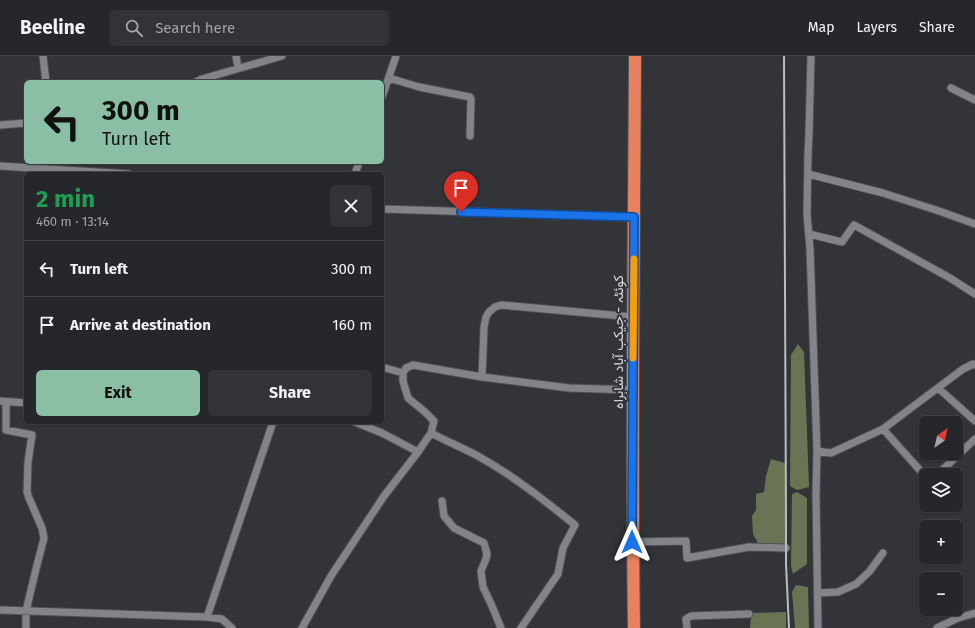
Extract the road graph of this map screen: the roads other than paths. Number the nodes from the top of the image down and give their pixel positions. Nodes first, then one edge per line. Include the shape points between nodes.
1 (43, 56) edge
2 (236, 56) edge
3 (282, 56) edge
4 (396, 56) edge
5 (635, 56) edge
6 (811, 56) edge
7 (238, 68) junction
8 (389, 78) junction
9 (46, 80) edge
10 (200, 80) edge
11 (951, 88) dead end
12 (384, 92) edge
13 (975, 100) edge
14 (24, 123) edge
15 (0, 125) edge
16 (470, 136) dead end
17 (0, 166) edge
18 (97, 172) edge
19 (808, 174) junction
20 (384, 209) edge
21 (634, 217) junction
22 (975, 224) edge
23 (809, 234) junction
24 (975, 294) edge
25 (633, 317) junction
26 (975, 365) edge
27 (384, 368) edge
28 (403, 373) junction
29 (482, 376) junction
30 (938, 388) junction
31 (633, 390) junction
32 (3, 401) edge
33 (24, 403) edge
34 (3, 416) edge
35 (975, 422) edge
36 (271, 424) edge
37 (360, 424) edge
38 (882, 429) junction
39 (431, 433) junction
40 (975, 439) edge
41 (817, 451) junction
42 (418, 452) junction
43 (944, 468) edge
44 (919, 469) edge
45 (442, 500) dead end
46 (632, 542) junction
47 (786, 548) dead end
48 (883, 553) dead end
49 (818, 593) junction
50 (0, 610) edge
51 (26, 611) junction
52 (975, 613) edge
53 (749, 614) dead end
54 (207, 617) junction
55 (26, 628) edge
56 (232, 628) edge
57 (302, 628) edge
58 (501, 628) edge
59 (522, 628) edge
60 (634, 628) edge
61 (687, 628) edge
62 (818, 628) edge
63 (937, 628) edge

1 - 9 street
2 - 7 street
3 - 7 street
4 - 8 street
5 - 21 highway, کوئٹہ - جیکب آباد شاہراہ
6 - 19 street
7 - 10 street
8 - 12 street
8 - 16 street via 470,97
11 - 13 street
14 - 15 street
17 - 18 street
19 - 22 street via 883,193
19 - 23 street
20 - 21 street
21 - 25 highway, کوئٹہ - جیکب آباد شاہراہ
23 - 24 street via 842,242 854,225
23 - 41 street
25 - 29 street via 501,305 495,307 486,317 484,327
25 - 31 highway, کوئٹہ - جیکب آباد شاہراہ
26 - 30 street via 963,369
27 - 28 street
28 - 29 street via 406,368 413,365
28 - 39 street via 408,398 434,421
29 - 31 street via 570,388
30 - 35 street
30 - 38 street
31 - 46 highway, کوئٹہ - جیکب آباد شاہراہ
32 - 33 street
32 - 34 street
34 - 51 street via 6,430 32,435 27,492 44,533
36 - 54 street
37 - 42 street
38 - 41 street via 831,453
38 - 44 street
39 - 42 street
39 - 59 street via 476,455 516,480 575,525 563,548 558,574
40 - 43 street
41 - 49 street
42 - 57 street via 384,496 331,576
45 - 58 street via 444,516 454,528 484,543 487,554 481,571 483,588
46 - 47 street via 686,541 687,558 749,547
46 - 60 highway, کوئٹہ - جیکب آباد شاہراہ
48 - 49 street via 856,584 838,592
49 - 62 street
50 - 51 street
51 - 54 street
51 - 55 street
52 - 63 street
53 - 61 street via 691,616 686,619
54 - 56 street via 222,620

